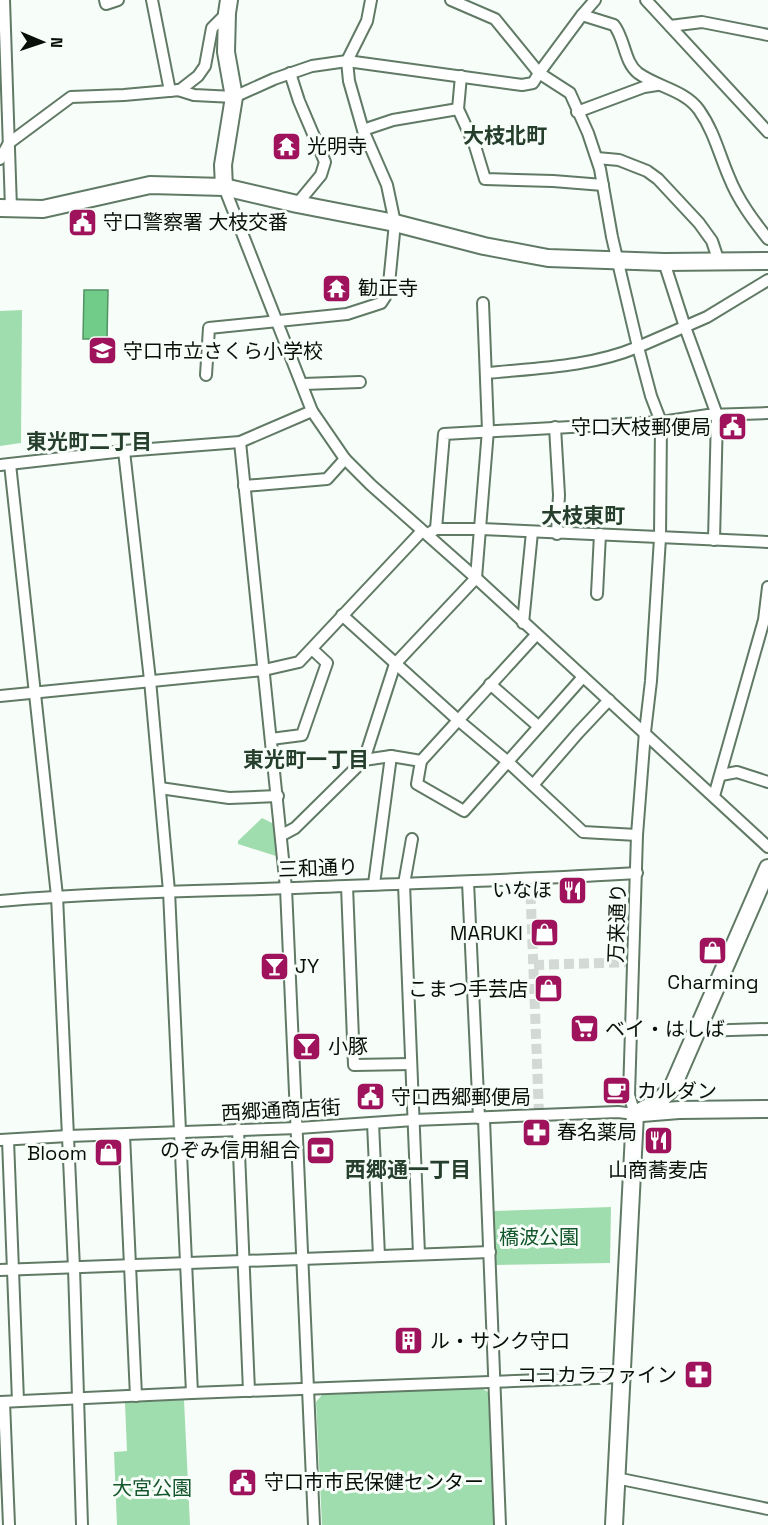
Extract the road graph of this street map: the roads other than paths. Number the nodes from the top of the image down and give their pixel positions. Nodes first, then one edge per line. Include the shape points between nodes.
1 (4, 0) edge
2 (105, 0) edge
3 (118, 0) edge
4 (152, 0) edge
5 (371, 0) edge
6 (451, 0) edge
7 (595, 0) edge
8 (646, 0) edge
9 (228, 7) edge
10 (582, 15) junction
11 (670, 26) junction
12 (768, 35) edge
13 (347, 61) junction
14 (290, 73) junction
15 (539, 73) junction
16 (461, 76) junction
17 (657, 85) junction
18 (174, 91) junction
19 (234, 97) junction
20 (3, 98) edge
21 (458, 109) junction
22 (577, 112) junction
23 (363, 130) junction
24 (768, 132) edge
25 (9, 143) junction
26 (597, 158) junction
27 (0, 159) edge
28 (603, 185) junction
29 (224, 187) junction
30 (297, 204) junction
31 (5, 208) edge
32 (395, 223) junction
33 (768, 239) edge
34 (618, 260) junction
35 (768, 261) edge
36 (664, 262) junction
37 (719, 262) junction
38 (768, 280) edge
39 (483, 303) dead end
40 (277, 322) junction
41 (685, 327) junction
42 (638, 347) junction
43 (487, 373) junction
44 (206, 375) dead end
45 (360, 382) dead end
46 (303, 384) junction
47 (312, 411) junction
48 (768, 413) edge
49 (717, 415) junction
50 (661, 422) junction
51 (555, 427) junction
52 (488, 430) junction
53 (240, 442) junction
54 (123, 451) junction
55 (345, 459) junction
56 (5, 465) edge
57 (244, 486) junction
58 (481, 529) junction
59 (428, 532) junction
60 (532, 532) junction
61 (558, 534) junction
62 (600, 534) junction
63 (660, 538) junction
64 (714, 540) junction
65 (768, 542) edge
66 (476, 578) junction
67 (768, 589) edge
68 (597, 594) dead end
69 (342, 615) junction
70 (524, 623) junction
71 (536, 635) junction
72 (312, 649) junction
73 (395, 664) junction
74 (264, 670) junction
75 (583, 677) junction
76 (150, 680) junction
77 (490, 684) junction
78 (35, 692) junction
79 (0, 696) edge
80 (609, 700) junction
81 (458, 720) junction
82 (538, 726) junction
83 (645, 732) junction
84 (271, 740) junction
85 (391, 756) junction
86 (364, 760) junction
87 (421, 761) junction
88 (507, 761) junction
89 (721, 775) junction
90 (768, 782) edge
91 (533, 785) junction
92 (160, 788) junction
93 (278, 796) junction
94 (714, 796) junction
95 (282, 835) junction
96 (637, 835) junction
97 (412, 839) dead end
98 (768, 847) edge
99 (768, 868) edge
100 (637, 873) junction
101 (468, 882) junction
102 (374, 884) junction
103 (404, 884) junction
104 (346, 886) junction
105 (286, 888) junction
106 (169, 891) junction
107 (57, 896) junction
108 (0, 901) edge
109 (768, 1029) edge
110 (699, 1031) junction
111 (411, 1064) junction
112 (768, 1109) edge
113 (635, 1114) junction
114 (481, 1119) junction
115 (414, 1120) junction
116 (373, 1123) junction
117 (298, 1128) junction
118 (238, 1129) junction
119 (180, 1131) junction
120 (124, 1135) junction
121 (68, 1136) junction
122 (4, 1140) edge
123 (490, 1252) junction
124 (419, 1254) junction
125 (379, 1256) junction
126 (303, 1259) junction
127 (244, 1261) junction
128 (187, 1263) junction
129 (130, 1266) junction
130 (74, 1268) junction
131 (0, 1270) edge
132 (13, 1270) junction
133 (622, 1377) junction
134 (494, 1383) junction
135 (309, 1389) junction
136 (249, 1391) junction
137 (192, 1393) junction
138 (136, 1396) junction
139 (76, 1399) junction
140 (18, 1401) junction
141 (2, 1402) edge
142 (616, 1478) junction
143 (768, 1509) edge
144 (9, 1525) edge
145 (82, 1525) edge
146 (314, 1525) edge
147 (500, 1525) edge
148 (614, 1525) edge

1 - 20 street
2 - 3 street via 106,4
4 - 18 street
5 - 13 street via 367,21
6 - 15 street via 495,19
7 - 10 street
8 - 11 street
9 - 18 street via 212,28 205,66 198,76
9 - 19 street via 226,51
10 - 15 street
10 - 17 street via 614,25 636,72
11 - 12 street via 702,22
11 - 24 street
13 - 14 street
13 - 16 street
13 - 23 street
14 - 19 street
14 - 30 street via 325,162 321,175
15 - 16 street via 533,83 522,85
15 - 22 street via 570,93
16 - 21 street
17 - 22 street
17 - 33 street via 690,100 698,108 715,138 729,178
18 - 19 street
18 - 25 street via 70,97
19 - 29 street via 223,165
20 - 25 street
21 - 23 street via 393,120
21 - 28 street via 485,179
22 - 26 street
23 - 32 street via 387,185
25 - 27 street
25 - 31 street
26 - 28 street
26 - 37 street via 619,160 658,179 699,223 712,241
28 - 34 street
29 - 30 street
29 - 31 street via 150,184 42,209
29 - 40 street
30 - 32 street
32 - 34 street via 548,258
32 - 40 street via 389,284 381,303 347,314
34 - 36 street
34 - 42 street
35 - 37 street
36 - 37 street
36 - 41 street
38 - 41 street
39 - 43 street
40 - 44 street via 208,328
40 - 46 street
41 - 42 street
41 - 49 street
42 - 43 street via 575,365
42 - 50 street
43 - 52 street
45 - 46 street
46 - 47 street
47 - 53 street
47 - 55 street
48 - 49 street
49 - 50 street
49 - 64 street
50 - 51 street
50 - 63 street, 万来通り
51 - 52 street
51 - 61 street
52 - 58 street
52 - 59 street via 444,434
53 - 54 street
53 - 57 street
54 - 56 street
54 - 76 street
55 - 57 street via 327,479
55 - 59 street
56 - 78 street
57 - 74 street
58 - 59 street
58 - 60 street
58 - 66 street
59 - 66 street
59 - 69 street
60 - 61 street
60 - 70 street
61 - 62 street
62 - 63 street
62 - 68 street
63 - 64 street
63 - 83 street, 万来通り
64 - 65 street
66 - 70 street
66 - 73 street
67 - 89 street via 764,620
69 - 72 street
69 - 73 street
70 - 71 street
71 - 75 street
71 - 77 street
72 - 74 street via 299,662
72 - 84 street via 327,663 302,735
73 - 81 street
73 - 86 street
74 - 76 street
74 - 84 street
75 - 80 street
75 - 82 street
76 - 78 street
76 - 92 street
77 - 81 street
77 - 82 street
78 - 79 street
78 - 107 street
80 - 83 street
80 - 91 street
81 - 87 street
81 - 88 street
82 - 88 street
83 - 94 street
83 - 96 street, 万来通り
84 - 93 street
85 - 86 street
85 - 87 street
85 - 102 street
86 - 95 street via 295,828
87 - 88 street via 417,784 464,811
88 - 91 street
89 - 90 street via 737,772
89 - 94 street
91 - 96 street via 583,832
92 - 93 street via 229,798
92 - 106 street
93 - 95 street
94 - 98 street
95 - 105 street
96 - 100 street, 万来通り
97 - 103 street
99 - 110 street
100 - 101 street, 三和通り
100 - 113 street, 万来通り via 629,1095
101 - 103 street, 三和通り
101 - 114 street
102 - 103 street, 三和通り
102 - 104 street, 三和通り
103 - 111 street
104 - 105 street, 三和通り
104 - 111 street via 354,1065
105 - 106 street, 三和通り
105 - 117 street
106 - 107 street, 三和通り
106 - 119 street
107 - 108 street, 三和通り
107 - 121 street
109 - 110 street
110 - 113 street via 672,1088 658,1102
111 - 115 street
112 - 113 street
113 - 114 street, 西郷通商店街
113 - 133 street
114 - 115 street, 西郷通商店街
114 - 123 street
115 - 116 street, 西郷通商店街
115 - 124 street
116 - 117 street, 西郷通商店街
116 - 125 street
117 - 118 street, 西郷通商店街
117 - 126 street
118 - 119 street, 西郷通商店街
118 - 127 street
119 - 120 street, 西郷通商店街
119 - 128 street
120 - 121 street, 西郷通商店街
120 - 129 street
121 - 122 street, 西郷通商店街
121 - 130 street
122 - 132 street
123 - 124 street
123 - 134 street
124 - 125 street
125 - 126 street
126 - 127 street
126 - 135 street
127 - 128 street
127 - 136 street
128 - 129 street
128 - 137 street
129 - 130 street
129 - 138 street
130 - 132 street
130 - 139 street
131 - 132 street
132 - 140 street
133 - 134 street
133 - 142 street
134 - 135 street
134 - 147 street
135 - 136 street
135 - 146 street
136 - 137 street
137 - 138 street
138 - 139 street
139 - 140 street
139 - 145 street
140 - 141 street
141 - 144 street
142 - 143 street
142 - 148 street

